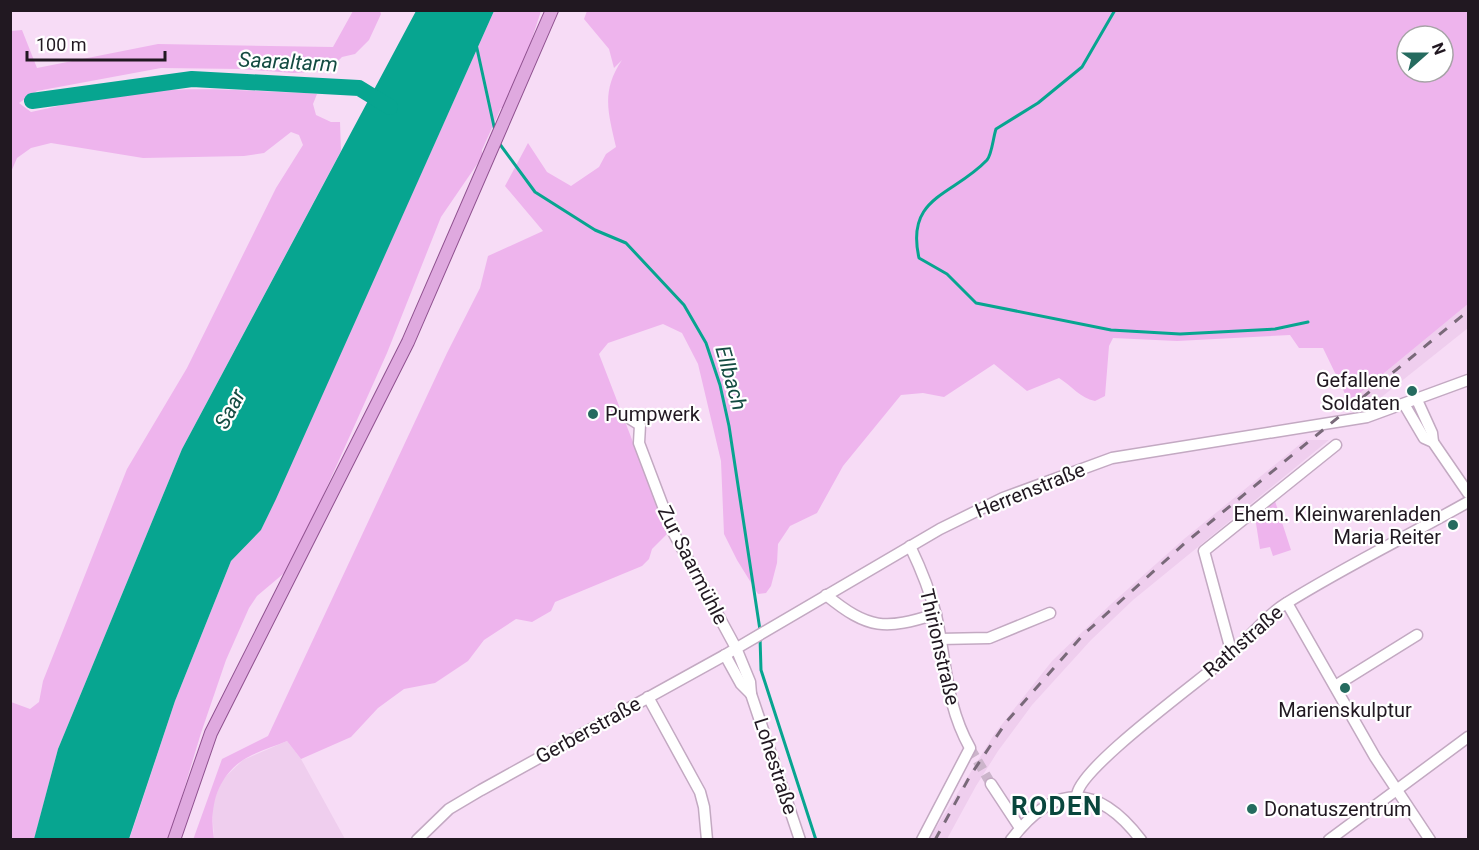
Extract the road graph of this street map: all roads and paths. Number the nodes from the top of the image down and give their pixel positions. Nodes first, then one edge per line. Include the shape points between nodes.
1 (552, 10) edge
2 (1468, 380) edge
3 (1417, 400) junction
4 (1404, 404) junction
5 (629, 418) dead end
6 (1433, 442) junction
7 (1336, 445) dead end
8 (1468, 493) edge
9 (1468, 502) edge
10 (910, 546) junction
11 (826, 595) junction
12 (1287, 603) junction
13 (1050, 613) dead end
14 (936, 614) junction
15 (767, 631) joint
16 (1417, 635) dead end
17 (939, 639) junction
18 (736, 648) junction
19 (1232, 654) junction
20 (725, 655) junction
21 (1335, 686) junction
22 (751, 694) junction
23 (648, 697) junction
24 (1468, 738) edge
25 (991, 784) tunnel mouth
26 (1397, 791) junction
27 (1077, 796) junction
28 (1020, 828) junction
29 (174, 840) edge
30 (417, 840) edge
31 (707, 840) edge
32 (800, 840) edge
33 (922, 840) edge
34 (1011, 840) edge
35 (1141, 840) edge
36 (1329, 840) edge
37 (1430, 840) edge

1 - 29 main road via 394,370 211,733
2 - 3 street, Herrenstraße
3 - 4 street, Herrenstraße
3 - 6 street
4 - 6 street via 1424,438
4 - 10 street, Herrenstraße via 1367,417 1125,455 1090,465 1003,498
5 - 18 street, Zur Saarmühle via 640,425 639,443 672,530
6 - 8 street
7 - 19 street via 1204,551
9 - 12 street, Rathstraße
10 - 11 street, Herrenstraße
10 - 14 street, Thirionstraße
11 - 14 street via 881,626
11 - 15 street, Herrenstraße
12 - 19 street, Rathstraße via 1263,621
12 - 21 street
13 - 17 street via 989,638
14 - 17 street, Thirionstraße
15 - 18 street, Gerberstraße
16 - 21 street
17 - 33 street, Thirionstraße via 954,713 970,748
18 - 20 street, Gerberstraße
18 - 22 street, Lohestraße
19 - 27 street, Rathstraße via 1089,774 1078,787
20 - 22 street, Lohestraße
20 - 23 street, Gerberstraße
21 - 26 street
22 - 32 street, Lohestraße
23 - 30 street, Gerberstraße via 448,809
23 - 31 street via 700,792
24 - 26 street
25 - 28 street
26 - 36 street
26 - 37 street
27 - 28 street via 1053,803
27 - 35 street via 1089,797 1111,808
28 - 34 street

